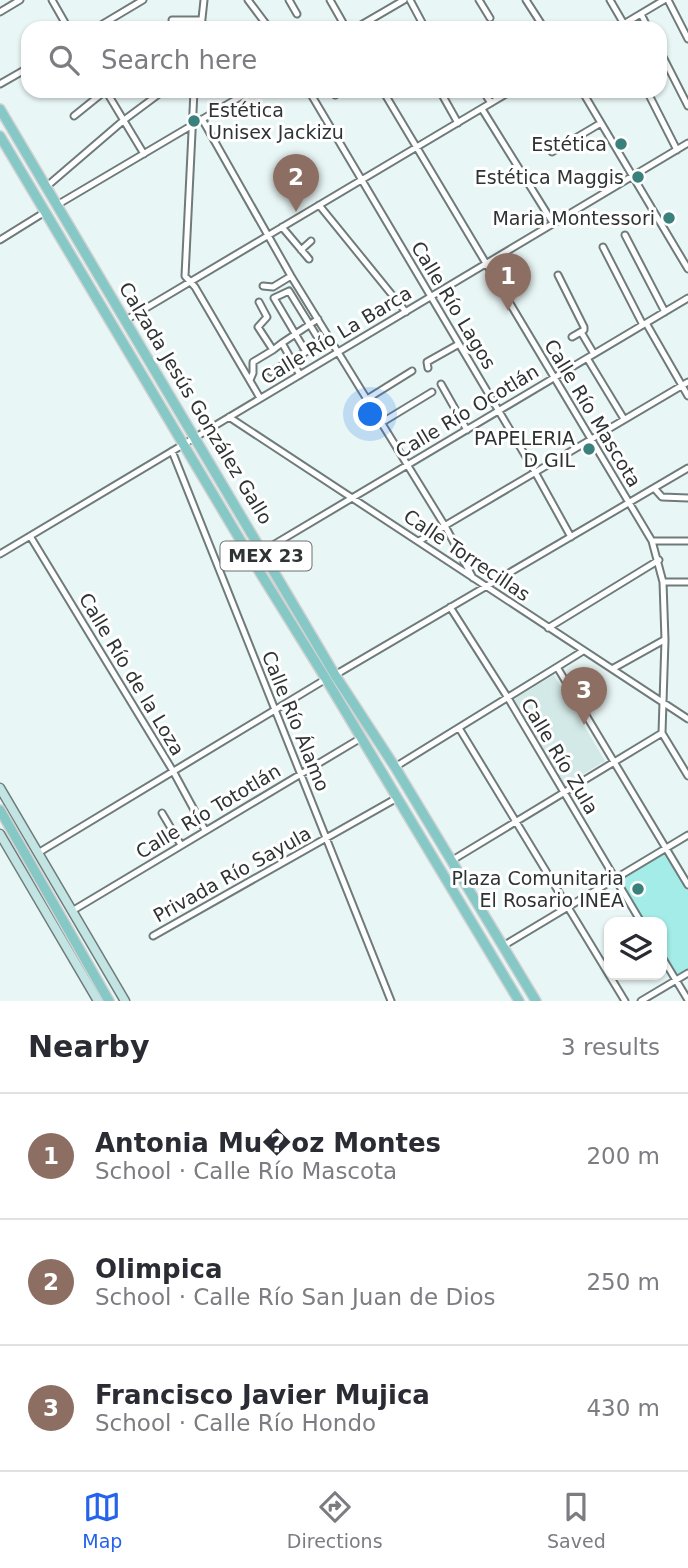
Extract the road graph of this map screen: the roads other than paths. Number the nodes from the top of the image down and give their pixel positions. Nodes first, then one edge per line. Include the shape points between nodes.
1 (20, 0) edge
2 (52, 0) edge
3 (143, 0) edge
4 (204, 0) edge
5 (248, 0) edge
6 (289, 0) edge
7 (330, 0) edge
8 (404, 0) edge
9 (410, 0) edge
10 (479, 0) edge
11 (527, 0) edge
12 (610, 0) edge
13 (666, 0) edge
14 (0, 12) edge
15 (298, 14) dead end
16 (641, 14) junction
17 (490, 18) dead end
18 (172, 20) dead end
19 (201, 20) joint
20 (64, 21) edge
21 (108, 21) edge
22 (264, 21) edge
23 (342, 21) edge
24 (368, 21) edge
25 (421, 21) edge
26 (540, 21) edge
27 (622, 21) edge
28 (629, 21) edge
29 (644, 21) edge
30 (688, 39) edge
31 (667, 65) edge
32 (21, 72) edge
33 (0, 85) edge
34 (97, 98) edge
35 (110, 98) edge
36 (154, 98) edge
37 (193, 98) edge
38 (238, 98) edge
39 (313, 98) edge
40 (387, 98) edge
41 (444, 98) edge
42 (488, 98) edge
43 (499, 98) edge
44 (586, 98) edge
45 (651, 98) edge
46 (491, 103) junction
47 (688, 106) edge
48 (0, 109) edge
49 (482, 109) junction
50 (74, 116) dead end
51 (202, 119) junction
52 (124, 120) junction
53 (458, 123) junction
54 (601, 123) junction
55 (191, 126) junction
56 (0, 136) edge
57 (688, 143) edge
58 (416, 147) junction
59 (677, 150) junction
60 (552, 152) dead end
61 (144, 154) junction
62 (632, 176) junction
63 (361, 180) junction
64 (46, 187) junction
65 (57, 205) junction
66 (319, 205) junction
67 (45, 212) junction
68 (554, 223) junction
69 (282, 227) junction
70 (269, 235) junction
71 (625, 235) dead end
72 (0, 240) edge
73 (311, 241) dead end
74 (603, 247) dead end
75 (300, 250) junction
76 (309, 259) dead end
77 (486, 264) junction
78 (688, 270) edge
79 (558, 275) dead end
80 (291, 276) junction
81 (188, 283) junction
82 (263, 286) dead end
83 (431, 297) junction
84 (688, 298) edge
85 (259, 302) dead end
86 (406, 312) junction
87 (665, 312) junction
88 (318, 319) junction
89 (126, 320) junction
90 (310, 324) junction
91 (645, 324) junction
92 (581, 332) junction
93 (297, 333) junction
94 (572, 337) dead end
95 (282, 343) junction
96 (459, 344) junction
97 (273, 350) junction
98 (306, 352) junction
99 (338, 352) junction
100 (594, 354) junction
101 (587, 358) junction
102 (292, 360) junction
103 (428, 368) dead end
104 (412, 371) dead end
105 (271, 372) dead end
106 (300, 374) junction
107 (553, 378) junction
108 (250, 380) junction
109 (441, 384) dead end
110 (685, 384) edge
111 (432, 392) dead end
112 (688, 396) edge
113 (260, 398) junction
114 (367, 399) junction
115 (499, 411) junction
116 (229, 417) junction
117 (624, 419) junction
118 (382, 423) junction
119 (467, 429) junction
120 (196, 437) junction
121 (590, 439) junction
122 (184, 444) junction
123 (172, 452) junction
124 (407, 465) junction
125 (688, 468) edge
126 (535, 472) junction
127 (654, 488) junction
128 (353, 497) junction
129 (688, 498) edge
130 (628, 503) junction
131 (445, 526) junction
132 (30, 536) junction
133 (571, 537) junction
134 (419, 541) junction
135 (652, 541) junction
136 (688, 541) edge
137 (263, 551) junction
138 (0, 554) edge
139 (659, 560) junction
140 (473, 579) junction
141 (663, 582) junction
142 (688, 582) edge
143 (485, 587) junction
144 (450, 607) junction
145 (548, 628) junction
146 (665, 640) junction
147 (583, 651) junction
148 (557, 667) junction
149 (612, 669) junction
150 (331, 677) junction
151 (508, 698) junction
152 (664, 703) junction
153 (274, 710) junction
154 (688, 719) edge
155 (459, 728) junction
156 (662, 733) junction
157 (360, 738) junction
158 (614, 762) junction
159 (395, 767) junction
160 (173, 771) junction
161 (383, 774) junction
162 (300, 775) junction
163 (688, 776) edge
164 (0, 788) edge
165 (563, 792) junction
166 (412, 797) junction
167 (397, 798) junction
168 (0, 810) edge
169 (162, 813) dead end
170 (516, 821) junction
171 (205, 830) junction
172 (0, 834) edge
173 (688, 835) edge
174 (326, 839) junction
175 (181, 845) junction
176 (666, 848) junction
177 (38, 853) junction
178 (451, 862) junction
179 (615, 879) junction
180 (42, 884) junction
181 (688, 886) edge
182 (32, 889) junction
183 (568, 907) junction
184 (72, 911) junction
185 (638, 917) edge
186 (153, 936) dead end
187 (503, 946) junction
188 (102, 962) junction
189 (667, 965) edge
190 (91, 968) junction
191 (688, 973) edge
192 (676, 980) junction
193 (688, 1000) edge
194 (98, 1001) edge
195 (109, 1001) edge
196 (125, 1001) edge
197 (391, 1001) edge
198 (519, 1001) edge
199 (536, 1001) edge
200 (625, 1001) edge
201 (641, 1001) edge

1 - 14 street
2 - 20 street
3 - 21 street
4 - 19 street
5 - 22 street
6 - 15 street
7 - 23 street
8 - 24 street
9 - 25 street
10 - 17 street
11 - 26 street
12 - 27 street
13 - 16 street
13 - 30 street
16 - 28 street
16 - 29 street
18 - 19 street
31 - 47 street
32 - 33 street
34 - 50 street
35 - 52 street
36 - 52 street
37 - 55 street
38 - 51 street
39 - 63 street, Calle Río Lagos
40 - 58 street, Calle Río Mascota
41 - 53 street
42 - 46 street
43 - 46 street
44 - 54 street
45 - 59 street
46 - 49 street
48 - 64 main road, Calzada Jesús González Gallo / MEX 23
49 - 53 street
49 - 68 street
51 - 55 street
51 - 70 street
52 - 61 street
52 - 64 street
53 - 58 street
54 - 60 street
54 - 62 street
55 - 61 street
55 - 81 street via 184,276
56 - 67 main road, Calzada Jesús González Gallo / MEX 23
57 - 59 street, Calle Río La Barca
58 - 63 street
58 - 77 street, Calle Río Mascota
59 - 62 street, Calle Río La Barca
61 - 65 street
62 - 68 street, Calle Río La Barca
62 - 78 street
63 - 66 street
63 - 83 street, Calle Río Lagos
64 - 65 main road, Calzada Jesús González Gallo / MEX 23
65 - 89 main road, Calzada Jesús González Gallo / MEX 23
66 - 69 street
66 - 86 street
67 - 72 street
67 - 122 main road, Calzada Jesús González Gallo / MEX 23
68 - 77 street, Calle Río La Barca
69 - 70 street
69 - 75 street
70 - 80 street
70 - 81 street
71 - 87 street
73 - 75 street
74 - 91 street
75 - 76 street
77 - 83 street, Calle Río La Barca
77 - 107 street, Calle Río Mascota
79 - 92 street via 584,326
80 - 82 street via 273,287
80 - 88 street
81 - 89 street
81 - 108 street via 195,287
83 - 86 street, Calle Río La Barca
83 - 96 street, Calle Río Lagos
84 - 87 street, Calle Río Ocotlán
85 - 97 street via 267,317 258,327
86 - 99 street, Calle Río La Barca
87 - 91 street, Calle Río Ocotlán
88 - 90 street
88 - 99 street
89 - 120 main road, Calzada Jesús González Gallo / MEX 23
90 - 93 street
90 - 93 street via 289,291 274,298
90 - 98 street via 321,343
91 - 100 street, Calle Río Ocotlán
91 - 110 street
92 - 94 street
92 - 100 street
93 - 95 street
93 - 98 street
95 - 97 street
95 - 102 street
96 - 103 street via 427,362
96 - 115 street, Calle Río Lagos
97 - 108 street via 253,362
98 - 102 street
99 - 106 street, Calle Río La Barca
99 - 114 street
100 - 101 street, Calle Río Ocotlán
101 - 107 street, Calle Río Ocotlán
101 - 117 street
102 - 105 street
102 - 106 street
104 - 114 street
106 - 113 street, Calle Río La Barca
107 - 115 street, Calle Río Ocotlán
107 - 121 street, Calle Río Mascota
108 - 113 street
109 - 119 street
110 - 112 street
110 - 117 street
111 - 118 street
113 - 116 street, Calle Río La Barca
114 - 118 street
115 - 119 street, Calle Río Ocotlán
115 - 126 street, Calle Río Lagos
116 - 120 street, Calle Río La Barca
116 - 128 street, Calle Torrecillas
117 - 121 street
118 - 124 street
119 - 124 street, Calle Río Ocotlán
120 - 122 street, Calle Río La Barca
120 - 137 main road, Calzada Jesús González Gallo / MEX 23
121 - 126 street
121 - 130 street, Calle Río Mascota
122 - 123 street, Calle Río La Barca
122 - 150 main road, Calzada Jesús González Gallo / MEX 23
123 - 132 street, Calle Río La Barca
123 - 153 street, Calle Río Álamo
124 - 128 street, Calle Río Ocotlán
124 - 131 street
125 - 127 street
126 - 131 street
126 - 133 street, Calle Río Lagos
127 - 129 street via 662,498
127 - 130 street
128 - 134 street, Calle Torrecillas
128 - 137 street, Calle Río Ocotlán
130 - 133 street
130 - 135 street, Calle Río Mascota
131 - 134 street
131 - 140 street
132 - 138 street, Calle Río La Barca
132 - 160 street, Calle Río de la Loza
133 - 143 street
134 - 140 street, Calle Torrecillas
135 - 136 street
135 - 139 street, Calle Río Mascota
137 - 150 main road, Calzada Jesús González Gallo / MEX 23
139 - 141 street, Calle Río Mascota
139 - 145 street
140 - 143 street, Calle Torrecillas
141 - 142 street
141 - 146 street, Calle Río Mascota
143 - 144 street
143 - 145 street, Calle Torrecillas
144 - 150 street
144 - 151 street, Calle Río Zula
145 - 147 street, Calle Torrecillas
146 - 149 street
146 - 152 street, Calle Río Mascota
147 - 148 street
147 - 149 street, Calle Torrecillas
148 - 151 street
148 - 158 street
149 - 152 street, Calle Torrecillas
150 - 153 street
150 - 157 main road, Calzada Jesús González Gallo / MEX 23
150 - 159 main road, Calzada Jesús González Gallo / MEX 23
151 - 155 street
151 - 165 street, Calle Río Zula
152 - 154 street, Calle Torrecillas
152 - 156 street, Calle Río Mascota
153 - 160 street
153 - 162 street, Calle Río Álamo
155 - 159 street
155 - 170 street
156 - 158 street
156 - 163 street
157 - 161 main road, Calzada Jesús González Gallo / MEX 23
157 - 162 street, Calle Río Tototlán
158 - 165 street
158 - 176 street
159 - 166 main road, Calzada Jesús González Gallo / MEX 23
160 - 171 street, Calle Río de la Loza
160 - 177 street
161 - 166 main road
161 - 167 main road, Calzada Jesús González Gallo / MEX 23
162 - 171 street, Calle Río Tototlán
162 - 174 street, Calle Río Álamo
164 - 177 main road
165 - 170 street
165 - 179 street, Calle Río Zula
166 - 178 main road, Calzada Jesús González Gallo / MEX 23
167 - 174 street, Privada Río Sayula
167 - 198 main road, Calzada Jesús González Gallo / MEX 23
168 - 180 main road
169 - 175 street
170 - 178 street
170 - 183 street
171 - 175 street, Calle Río Tototlán
172 - 182 main road
173 - 176 street
174 - 186 street, Privada Río Sayula
174 - 197 street, Calle Río Álamo
175 - 184 street, Calle Río Tototlán
176 - 179 street
176 - 181 street
177 - 184 main road
178 - 187 main road, Calzada Jesús González Gallo / MEX 23
179 - 183 street
179 - 185 street, Calle Río Zula
180 - 182 main road
180 - 190 main road
182 - 194 main road
183 - 187 street
183 - 200 street
184 - 188 main road
187 - 199 main road, Calzada Jesús González Gallo / MEX 23
188 - 190 main road
188 - 196 main road
189 - 192 street
190 - 195 main road
191 - 192 street
192 - 193 street
192 - 201 street

